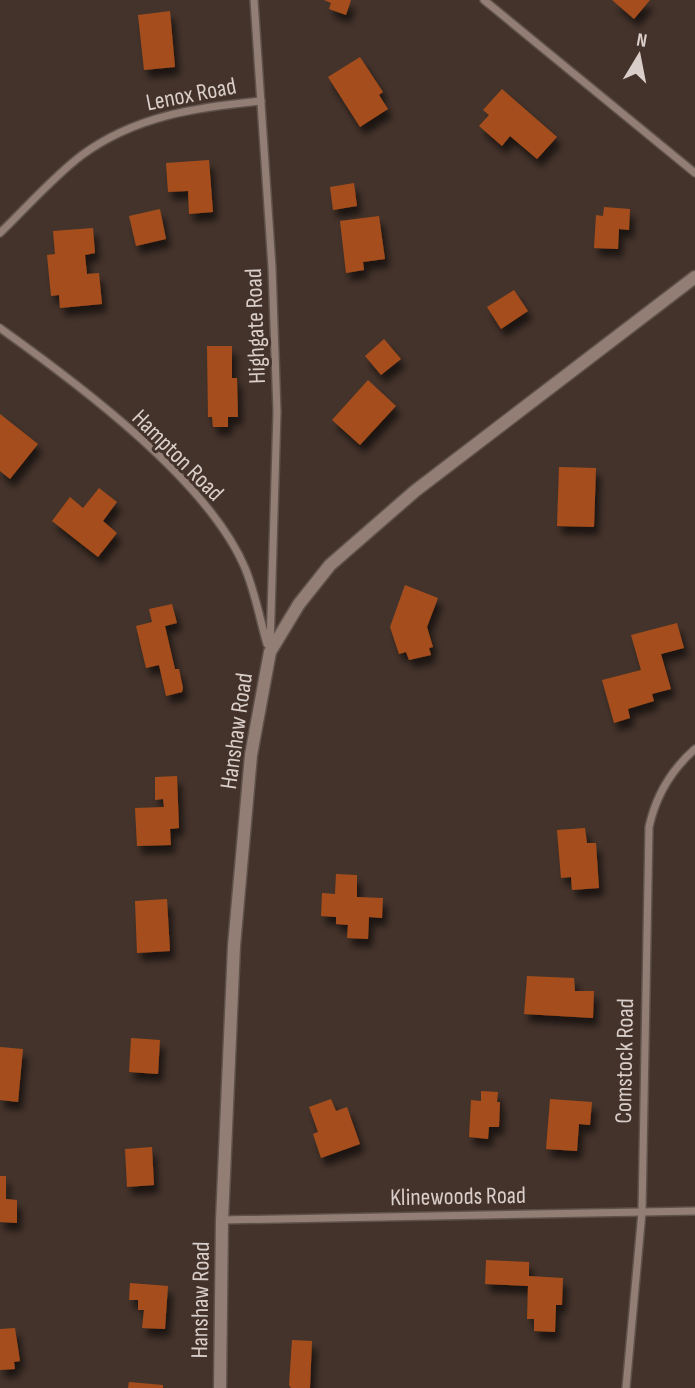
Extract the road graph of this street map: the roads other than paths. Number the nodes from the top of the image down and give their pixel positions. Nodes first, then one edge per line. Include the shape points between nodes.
1 (254, 0) edge
2 (484, 0) edge
3 (261, 102) junction
4 (695, 173) edge
5 (0, 233) edge
6 (695, 277) edge
7 (0, 328) edge
8 (270, 652) junction
9 (695, 749) edge
10 (695, 1211) edge
11 (642, 1212) junction
12 (222, 1220) junction
13 (220, 1388) edge
14 (626, 1388) edge

1 - 3 street, Highgate Road
2 - 4 street
3 - 5 street, Lenox Road via 164,115 117,133 80,156
3 - 8 street, Highgate Road via 277,412
6 - 8 street, Hanshaw Road via 415,491 340,556 299,604
7 - 8 street, Hampton Road via 76,384 204,502 245,567
8 - 12 street, Hanshaw Road via 251,755 234,946
9 - 11 street, Comstock Road via 661,790 649,827
10 - 11 street, Klinewoods Road
11 - 12 street, Klinewoods Road
11 - 14 street, Comstock Road
12 - 13 street, Hanshaw Road

